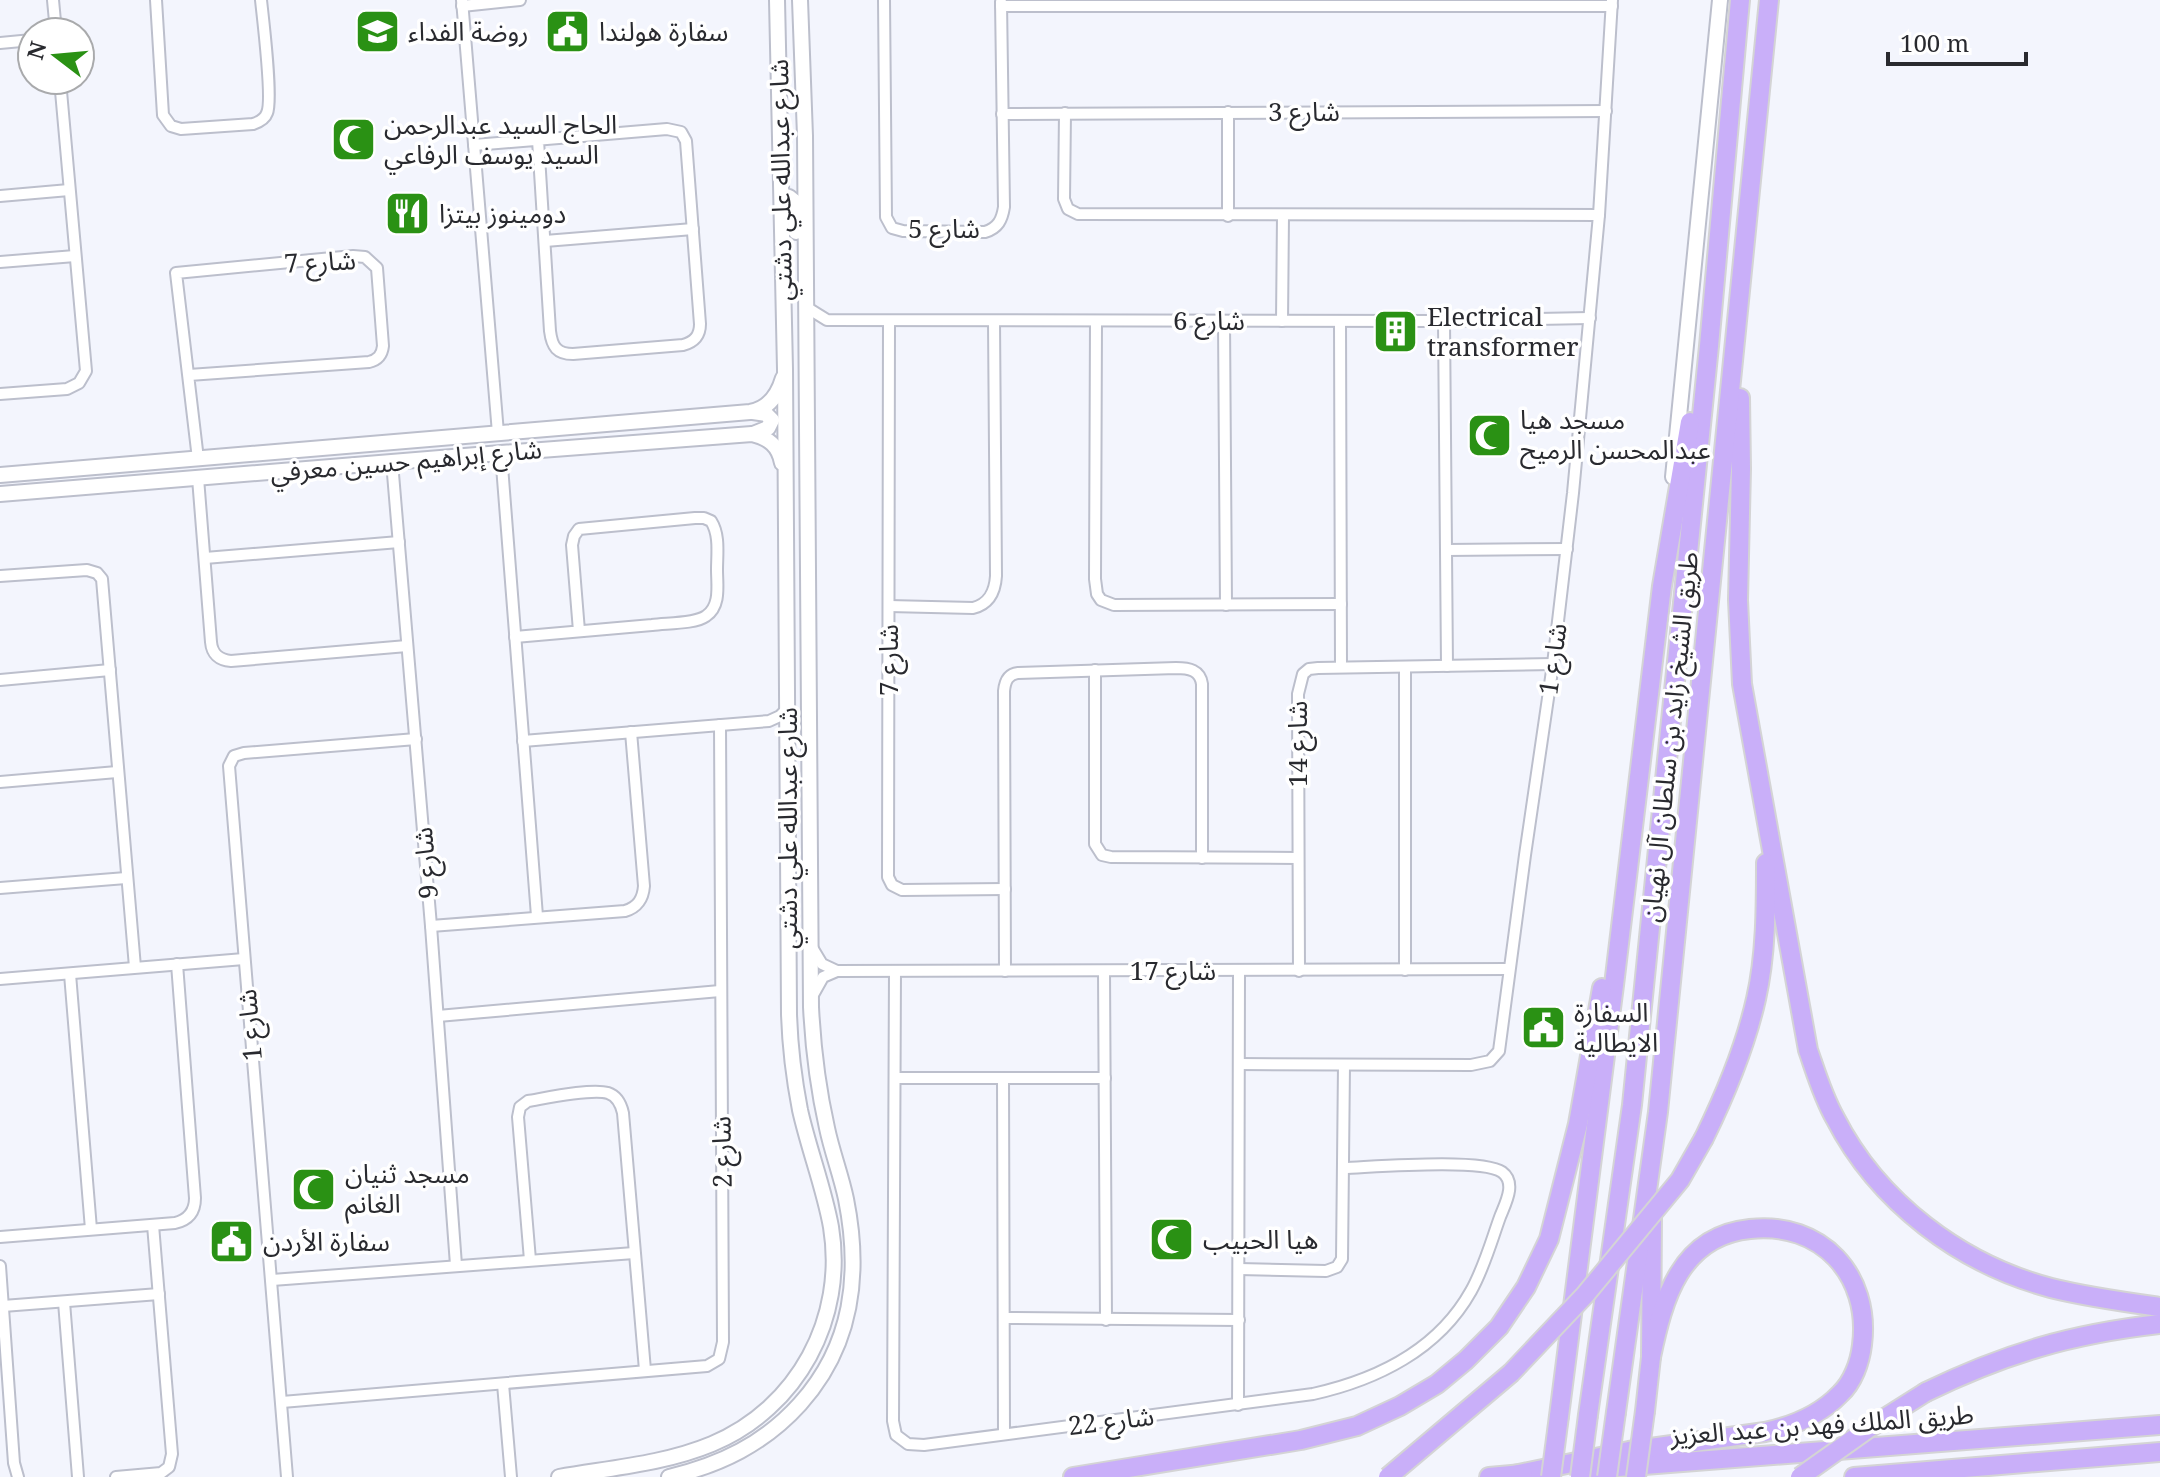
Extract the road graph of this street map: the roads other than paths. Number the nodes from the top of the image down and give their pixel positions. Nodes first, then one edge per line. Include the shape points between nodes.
1 (156, 0) edge
2 (261, 0) edge
3 (520, 0) edge
4 (777, 0) edge
5 (800, 0) edge
6 (884, 0) edge
7 (1720, 0) edge
8 (1740, 0) edge
9 (1769, 0) edge
10 (462, 3) edge
11 (1001, 3) edge
12 (1612, 3) edge
13 (779, 65) junction
14 (61, 96) edge
15 (1606, 111) junction
16 (1228, 112) junction
17 (1065, 113) junction
18 (1002, 114) junction
19 (538, 140) junction
20 (474, 145) junction
21 (805, 171) junction
22 (69, 190) junction
23 (0, 196) edge
24 (782, 197) junction
25 (1599, 215) junction
26 (1228, 216) junction
27 (1283, 216) junction
28 (693, 229) junction
29 (545, 241) junction
30 (75, 256) junction
31 (0, 262) edge
32 (806, 307) junction
33 (1740, 307) junction
34 (1590, 318) junction
35 (827, 320) junction
36 (889, 321) junction
37 (1096, 321) junction
38 (1224, 321) junction
39 (1282, 321) junction
40 (1340, 321) junction
41 (1444, 321) junction
42 (994, 322) junction
43 (807, 335) junction
44 (1709, 346) junction
45 (785, 369) junction
46 (189, 375) junction
47 (0, 394) edge
48 (750, 412) junction
49 (498, 433) junction
50 (752, 434) junction
51 (501, 453) junction
52 (198, 459) junction
53 (392, 462) junction
54 (50, 471) junction
55 (0, 475) edge
56 (785, 477) junction
57 (198, 478) junction
58 (4, 494) edge
59 (399, 542) junction
60 (1567, 549) junction
61 (1446, 550) junction
62 (205, 558) junction
63 (0, 576) edge
64 (1662, 586) junction
65 (1341, 604) junction
66 (1226, 605) junction
67 (889, 606) junction
68 (579, 631) junction
69 (515, 637) junction
70 (407, 646) junction
71 (1553, 664) junction
72 (1447, 666) junction
73 (1341, 667) junction
74 (1405, 667) junction
75 (110, 670) junction
76 (1095, 670) junction
77 (0, 680) edge
78 (788, 708) junction
79 (769, 721) junction
80 (720, 725) junction
81 (631, 732) junction
82 (788, 734) junction
83 (416, 739) junction
84 (523, 741) junction
85 (117, 772) junction
86 (0, 782) edge
87 (1759, 782) junction
88 (1630, 856) junction
89 (1202, 858) junction
90 (1298, 858) junction
91 (126, 878) junction
92 (0, 888) edge
93 (1005, 889) junction
94 (537, 916) junction
95 (431, 926) junction
96 (810, 938) junction
97 (244, 959) junction
98 (177, 964) junction
99 (135, 967) junction
100 (1509, 969) junction
101 (1405, 970) junction
102 (837, 971) junction
103 (895, 971) junction
104 (1005, 971) junction
105 (1104, 971) junction
106 (1239, 971) junction
107 (1299, 971) junction
108 (70, 974) junction
109 (0, 979) edge
110 (720, 991) junction
111 (811, 1007) junction
112 (438, 1016) junction
113 (790, 1033) junction
114 (1239, 1064) junction
115 (1344, 1065) junction
116 (895, 1078) junction
117 (1003, 1078) junction
118 (1105, 1078) junction
119 (823, 1109) junction
120 (1658, 1112) junction
121 (1344, 1168) junction
122 (153, 1225) junction
123 (91, 1229) junction
124 (0, 1237) edge
125 (634, 1253) junction
126 (530, 1260) junction
127 (456, 1265) junction
128 (0, 1266) edge
129 (1239, 1269) junction
130 (272, 1280) junction
131 (159, 1294) junction
132 (64, 1302) junction
133 (3, 1306) junction
134 (2160, 1307) edge
135 (1004, 1318) junction
136 (1106, 1320) junction
137 (1239, 1320) junction
138 (2160, 1324) edge
139 (1651, 1357) junction
140 (645, 1370) junction
141 (503, 1384) junction
142 (282, 1402) junction
143 (1238, 1405) junction
144 (2160, 1425) edge
145 (1004, 1434) junction
146 (2160, 1452) edge
147 (626, 1471) edge
148 (1514, 1475) junction
149 (18, 1477) edge
150 (78, 1477) edge
151 (116, 1477) edge
152 (287, 1477) edge
153 (511, 1477) edge
154 (559, 1477) edge
155 (669, 1477) edge
156 (1073, 1477) edge
157 (1388, 1477) edge
158 (1489, 1477) edge
159 (1551, 1477) edge
160 (1580, 1477) edge
161 (1607, 1477) edge
162 (1636, 1477) edge
163 (1800, 1477) edge
164 (1854, 1477) edge

1 - 2 street via 163,115 181,129 251,124 267,114
3 - 10 street
4 - 13 main road, شارع عبدالله علي دشتي
5 - 21 main road, شارع عبدالله علي دشتي
6 - 18 street, شارع 5 via 890,226 979,233 997,226 1004,207
7 - 64 main road
8 - 44 highway, طريق الشيخ زايد بن سلطان آل نهيان
9 - 33 highway, طريق الشيخ زايد بن سلطان آل نهيان
10 - 20 street
11 - 12 street
11 - 18 street, شارع 5
12 - 15 street, شارع 1
13 - 21 main road via 788,96 789,177 800,181
13 - 24 main road, شارع عبدالله علي دشتي
14 - 22 street
15 - 16 street, شارع 3
15 - 25 street, شارع 1
16 - 17 street, شارع 3
16 - 26 street
17 - 18 street, شارع 3
17 - 26 street via 1063,195 1072,212
19 - 20 street
19 - 28 street via 679,131 686,141
19 - 29 street
20 - 49 street
21 - 32 main road, شارع عبدالله علي دشتي
22 - 23 street
22 - 30 street
24 - 32 main road via 795,204 798,274
24 - 45 main road, شارع عبدالله علي دشتي
25 - 27 street
25 - 34 street, شارع 1
26 - 27 street
27 - 39 street
28 - 29 street
28 - 29 street via 700,324 696,338 683,345 573,354 552,344
30 - 31 street
30 - 47 street via 86,365 82,379 67,389
32 - 35 street
32 - 43 main road, شارع عبدالله علي دشتي
33 - 87 highway via 1738,640
33 - 120 highway, طريق الشيخ زايد بن سلطان آل نهيان
34 - 41 street, شارع 6
34 - 60 street, شارع 1
35 - 36 street, شارع 6
35 - 43 street
36 - 42 street, شارع 6
36 - 67 street, شارع 7
37 - 38 street, شارع 6
37 - 42 street, شارع 6
37 - 66 street via 1099,598 1114,605
38 - 39 street, شارع 6
38 - 66 street
39 - 40 street, شارع 6
40 - 41 street, شارع 6
40 - 65 street
41 - 61 street
42 - 67 street via 993,592 977,607
43 - 96 main road, شارع عبدالله علي دشتي
44 - 64 highway via 1697,380
44 - 160 highway, طريق الشيخ زايد بن سلطان آل نهيان, bridge via 1632,1105
45 - 48 main road via 772,400
45 - 56 main road, شارع عبدالله علي دشتي
46 - 46 street, شارع 7 via 376,360 383,346 377,268 365,257 353,256 176,273
46 - 52 street, شارع 7
48 - 49 main road, شارع إبراهيم حسين معرفي
48 - 50 main road via 772,420 768,428
49 - 52 main road, شارع إبراهيم حسين معرفي
50 - 51 main road, شارع إبراهيم حسين معرفي
50 - 56 main road via 778,449
51 - 53 main road, شارع إبراهيم حسين معرفي
51 - 69 street
52 - 54 main road, شارع إبراهيم حسين معرفي
53 - 57 main road, شارع إبراهيم حسين معرفي
53 - 59 street, شارع 9
54 - 55 main road, شارع إبراهيم حسين معرفي
54 - 58 main road via 3,483
56 - 78 main road, شارع عبدالله علي دشتي
57 - 58 main road, شارع إبراهيم حسين معرفي
57 - 62 street
59 - 62 street
59 - 70 street, شارع 9
60 - 61 street
60 - 71 street, شارع 1
61 - 72 street
62 - 70 street via 212,650 220,658
63 - 75 street via 97,573 103,582
64 - 88 highway
65 - 66 street
65 - 73 street
67 - 93 street, شارع 7 via 889,880 902,890
68 - 68 street via 572,545 579,529 711,521 717,536 717,593 707,616
68 - 69 street
69 - 84 street
70 - 83 street, شارع 9
71 - 72 street, شارع 14
71 - 100 street, شارع 1
72 - 74 street, شارع 14
73 - 74 street, شارع 14
73 - 90 street, شارع 14 via 1309,669 1299,683
74 - 101 street
75 - 77 street
75 - 85 street
76 - 89 street via 1097,848 1111,857
76 - 89 street via 1181,668 1201,677
76 - 93 street via 1018,673 1007,679
78 - 79 street
78 - 82 main road, شارع عبدالله علي دشتي
79 - 80 street
79 - 82 street
80 - 81 street
80 - 110 street, شارع 2
81 - 84 street
81 - 94 street via 642,898 625,911
82 - 113 main road, شارع عبدالله علي دشتي
83 - 95 street, شارع 9
83 - 97 street, شارع 1 via 244,753 231,759
84 - 94 street
85 - 86 street
85 - 91 street
87 - 134 highway via 1808,1050 1835,1119 1866,1168 1937,1235 1991,1266 2050,1288
87 - 157 highway, bridge via 1766,865 1756,997 1742,1050 1704,1138 1680,1180 1585,1295 1511,1373
88 - 156 highway via 1578,1124 1549,1239 1499,1327 1437,1384 1357,1426
88 - 159 highway, bridge
89 - 90 street
90 - 107 street, شارع 14
91 - 92 street
91 - 99 street
93 - 104 street
94 - 95 street
95 - 112 street, شارع 9
96 - 102 street via 819,960
96 - 111 main road, شارع عبدالله علي دشتي
97 - 98 street
97 - 130 street, شارع 1
98 - 99 street
98 - 122 street via 195,1205 181,1222
99 - 108 street
100 - 101 street, شارع 17
100 - 115 street, شارع 1 via 1501,1045 1490,1061
101 - 107 street, شارع 17
102 - 103 street, شارع 17
102 - 111 street via 819,981
103 - 104 street, شارع 17
103 - 116 street, شارع 22
104 - 105 street, شارع 17
105 - 106 street, شارع 17
105 - 118 street
106 - 107 street, شارع 17
106 - 114 street
108 - 109 street
108 - 123 street
110 - 112 street
110 - 140 street, شارع 2 via 722,1351 718,1361 707,1366
111 - 119 main road, شارع عبدالله علي دشتي
112 - 127 street, شارع 9
113 - 119 main road via 809,1111 818,1117
113 - 147 main road, شارع عبدالله علي دشتي via 800,1110 833,1242 833,1279 821,1333 789,1388 749,1424 699,1448
114 - 115 street, شارع 1
114 - 129 street
115 - 121 street
116 - 117 street
116 - 145 street, شارع 22 via 894,1431 902,1442 915,1445
117 - 118 street
117 - 135 street
118 - 136 street
119 - 155 main road, شارع عبدالله علي دشتي via 846,1196 854,1259 847,1318 834,1353 803,1401 762,1439 723,1460
120 - 139 highway
120 - 161 highway, طريق الشيخ زايد بن سلطان آل نهيان, bridge
121 - 129 street via 1343,1255 1337,1267
121 - 143 street, شارع 22 via 1484,1167 1502,1173 1509,1189 1471,1290 1427,1344 1350,1384
122 - 123 street
122 - 131 street
123 - 124 street
125 - 126 street
125 - 126 street via 622,1106 610,1094 595,1092 528,1101 520,1107
125 - 140 street
126 - 127 street
127 - 130 street
128 - 133 street
129 - 137 street
130 - 142 street, شارع 1
131 - 132 street
131 - 151 street via 172,1458 161,1473
132 - 133 street
132 - 150 street
133 - 149 street
135 - 136 street
135 - 145 street
136 - 137 street
137 - 143 street
138 - 163 highway, bridge via 2034,1348 1971,1370 1926,1392
139 - 148 highway via 1664,1303 1679,1271 1696,1252 1742,1229 1768,1227 1809,1237 1841,1262 1855,1286 1864,1334 1857,1365 1842,1393 1814,1414 1765,1432 1629,1451
139 - 162 highway, bridge
140 - 141 street, شارع 2
141 - 142 street, شارع 2
141 - 153 street
142 - 152 street, شارع 1
143 - 145 street, شارع 22
144 - 148 highway, طريق الملك فهد بن عبد العزيز
146 - 164 highway, طريق الملك فهد بن عبد العزيز
147 - 154 main road, شارع عبدالله علي دشتي
148 - 158 highway, طريق الملك فهد بن عبد العزيز

